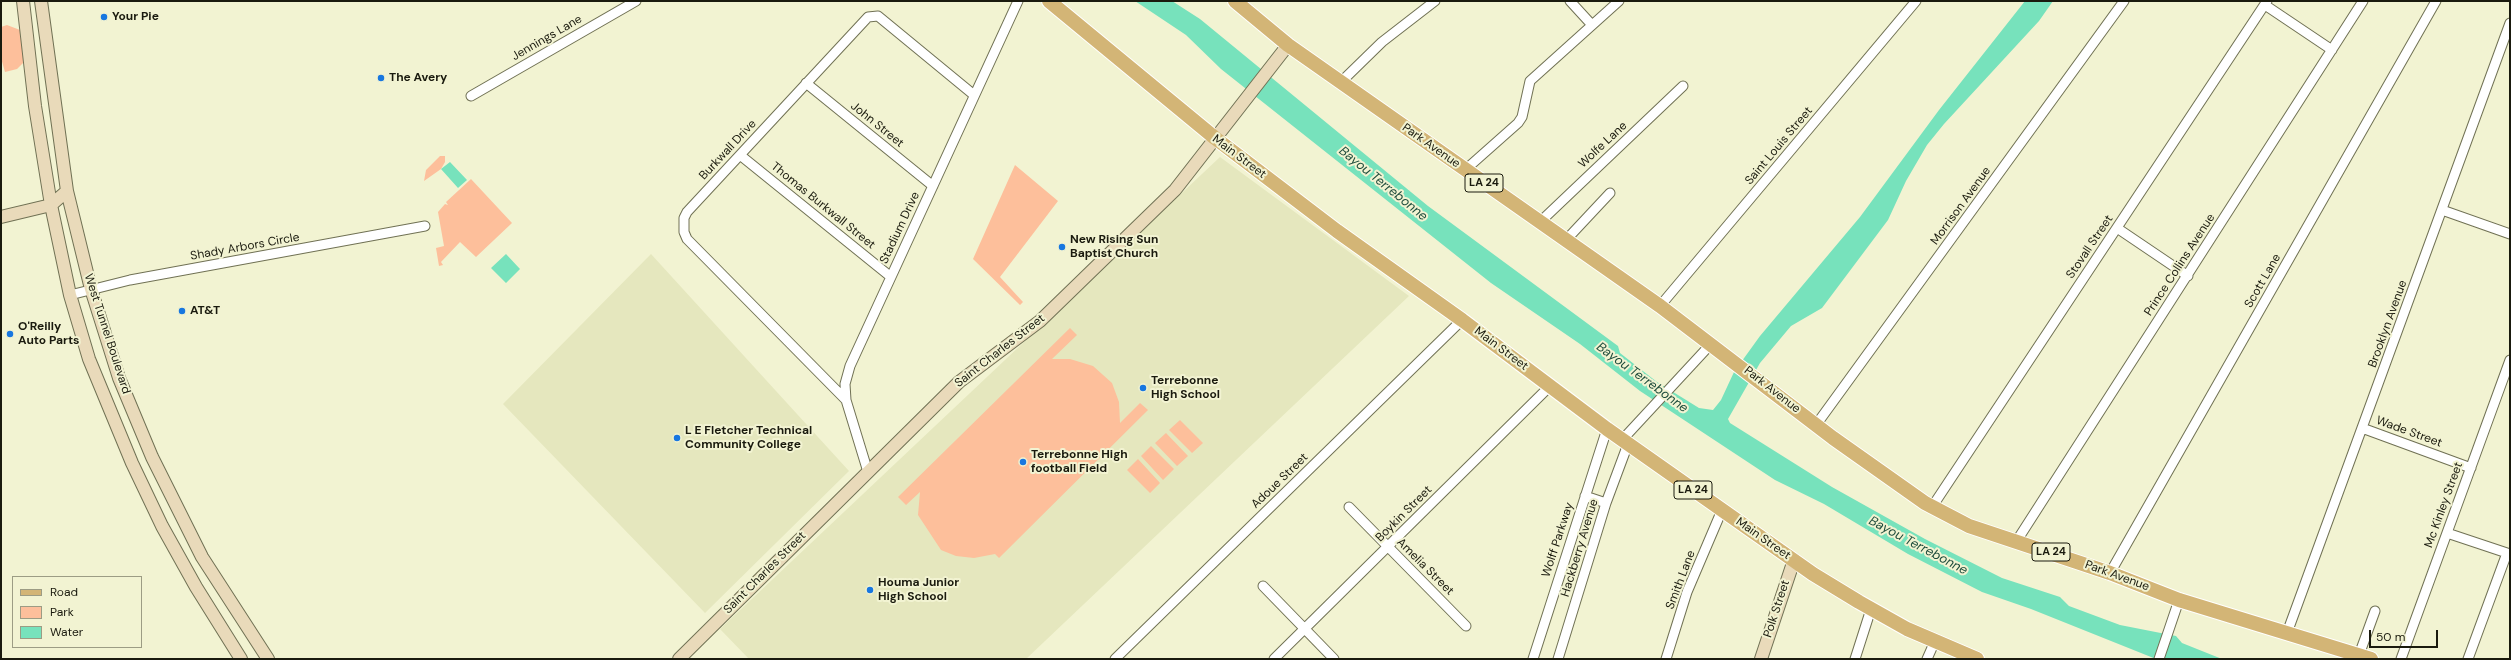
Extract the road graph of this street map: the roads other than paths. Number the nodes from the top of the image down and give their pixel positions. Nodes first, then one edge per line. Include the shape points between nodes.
1 (22, 1) edge
2 (41, 1) edge
3 (636, 1) edge
4 (1018, 1) edge
5 (1049, 1) edge
6 (1235, 1) edge
7 (1435, 1) edge
8 (1570, 1) edge
9 (1619, 1) edge
10 (1916, 1) edge
11 (2124, 1) edge
12 (2363, 1) edge
13 (2436, 1) edge
14 (2266, 3) edge
15 (25, 19) junction
16 (2510, 23) edge
17 (1592, 25) junction
18 (1288, 45) junction
19 (47, 50) junction
20 (2332, 50) junction
21 (1341, 82) junction
22 (806, 83) junction
23 (1683, 86) dead end
24 (974, 95) junction
25 (471, 96) dead end
26 (1215, 138) junction
27 (740, 155) junction
28 (1465, 170) junction
29 (933, 186) junction
30 (67, 191) junction
31 (1610, 193) dead end
32 (51, 205) junction
33 (2442, 210) junction
34 (1, 217) edge
35 (1540, 222) junction
36 (425, 226) dead end
37 (2117, 228) junction
38 (2510, 234) edge
39 (1566, 240) junction
40 (891, 276) junction
41 (2188, 276) junction
42 (91, 289) junction
43 (70, 295) junction
44 (1660, 306) junction
45 (1462, 320) junction
46 (1710, 345) junction
47 (2510, 360) edge
48 (1550, 386) junction
49 (846, 400) junction
50 (1816, 425) junction
51 (2362, 428) junction
52 (1607, 429) junction
53 (1625, 442) junction
54 (2471, 468) junction
55 (868, 472) junction
56 (1585, 496) junction
57 (1606, 502) junction
58 (1349, 507) dead end
59 (1932, 507) junction
60 (1722, 510) junction
61 (2447, 533) junction
62 (2016, 542) junction
63 (1388, 547) junction
64 (1794, 560) junction
65 (2110, 573) junction
66 (1263, 586) dead end
67 (2179, 600) junction
68 (1871, 609) junction
69 (2375, 611) dead end
70 (1466, 626) dead end
71 (1305, 629) junction
72 (2287, 632) junction
73 (1935, 641) junction
74 (2365, 657) edge
75 (241, 659) edge
76 (268, 659) edge
77 (679, 659) edge
78 (1115, 659) edge
79 (1274, 659) edge
80 (1334, 659) edge
81 (1533, 659) edge
82 (1558, 659) edge
83 (1666, 659) edge
84 (1761, 659) edge
85 (1855, 659) edge
86 (1927, 659) edge
87 (1977, 659) edge
88 (2159, 659) edge
89 (2401, 659) edge
90 (2468, 659) edge

1 - 15 main road, West Tunnel Boulevard
2 - 19 main road, West Tunnel Boulevard
3 - 25 street, Jennings Lane
4 - 24 street, Stadium Drive
5 - 26 main road, Main Street / LA 24
6 - 18 main road, Park Avenue / LA 24
7 - 21 street via 1382,42
8 - 17 street
9 - 17 street
10 - 44 street, Saint Louis Street
11 - 50 street, Morrison Avenue
12 - 20 street, Prince Collins Avenue
13 - 65 street, Scott Lane
14 - 20 street
14 - 37 street, Stovall Street
15 - 19 main road via 36,43
15 - 32 main road, West Tunnel Boulevard via 35,106
16 - 33 street, Brooklyn Avenue
17 - 28 street via 1530,81 1518,124
18 - 21 main road, Park Avenue / LA 24
18 - 26 main road, Saint Charles Street
19 - 30 main road, West Tunnel Boulevard
20 - 41 street, Prince Collins Avenue
21 - 28 main road, Park Avenue / LA 24
22 - 24 street, Burkwall Drive via 868,17 878,16
22 - 27 street, Burkwall Drive
22 - 29 street, John Street
23 - 35 street, Wolfe Lane
24 - 29 street, Stadium Drive
26 - 45 main road, Main Street / LA 24 via 1336,231
26 - 55 main road, Saint Charles Street via 1175,190 1105,259 1040,321 959,382
27 - 40 street, Thomas Burkwall Street
27 - 49 street, Burkwall Drive via 687,212 684,218 687,239
28 - 35 main road, Park Avenue / LA 24
29 - 40 street, Stadium Drive
30 - 32 main road
30 - 42 main road, West Tunnel Boulevard
31 - 39 street
32 - 34 main road
32 - 43 main road, West Tunnel Boulevard
33 - 38 street
33 - 51 street, Brooklyn Avenue
35 - 39 main road, Park Avenue / LA 24
36 - 42 street, Shady Arbors Circle
37 - 41 street
37 - 59 street, Stovall Street
39 - 44 main road, Park Avenue / LA 24
40 - 49 street, Stadium Drive via 850,366 845,384
41 - 62 street, Prince Collins Avenue
42 - 43 street, Shady Arbors Circle
42 - 76 main road, West Tunnel Boulevard via 119,378 168,492 202,557
43 - 75 main road, West Tunnel Boulevard via 89,358 132,463 192,580
44 - 46 main road, Park Avenue / LA 24
45 - 48 main road, Main Street / LA 24
45 - 78 street, Adoue Street
46 - 50 main road, Park Avenue / LA 24 via 1736,362
46 - 53 street, Hackberry Avenue via 1650,409
47 - 54 street, Mc Kinley Street
48 - 52 main road, Main Street / LA 24
48 - 63 street, Boykin Street
49 - 55 street, Stadium Drive
50 - 59 main road, Park Avenue / LA 24
51 - 54 street, Wade Street
51 - 72 street, Brooklyn Avenue
52 - 53 main road, Main Street / LA 24
52 - 56 street, Wolff Parkway
53 - 57 street, Hackberry Avenue
53 - 60 main road, Main Street / LA 24
54 - 61 street, Mc Kinley Street
55 - 77 main road, Saint Charles Street
56 - 57 street
56 - 81 street, Wolff Parkway
57 - 82 street, Hackberry Avenue
58 - 63 street, Amelia Street
59 - 62 main road, Park Avenue / LA 24 via 1969,526
60 - 64 main road, Main Street / LA 24
60 - 83 street, Smith Lane via 1687,592
61 - 89 street, Mc Kinley Street
61 - 90 street via 2507,552
62 - 65 main road, Park Avenue / LA 24
63 - 70 street, Amelia Street
63 - 71 street, Boykin Street
64 - 68 main road, Main Street / LA 24
64 - 84 main road, Polk Street
65 - 67 main road, Park Avenue / LA 24
66 - 71 street
67 - 72 main road, Park Avenue / LA 24
67 - 88 street
68 - 73 main road, Main Street / LA 24
68 - 85 street
69 - 74 street
71 - 79 street, Boykin Street
71 - 80 street
72 - 74 main road, Park Avenue / LA 24
73 - 86 street
73 - 87 main road, Main Street / LA 24

